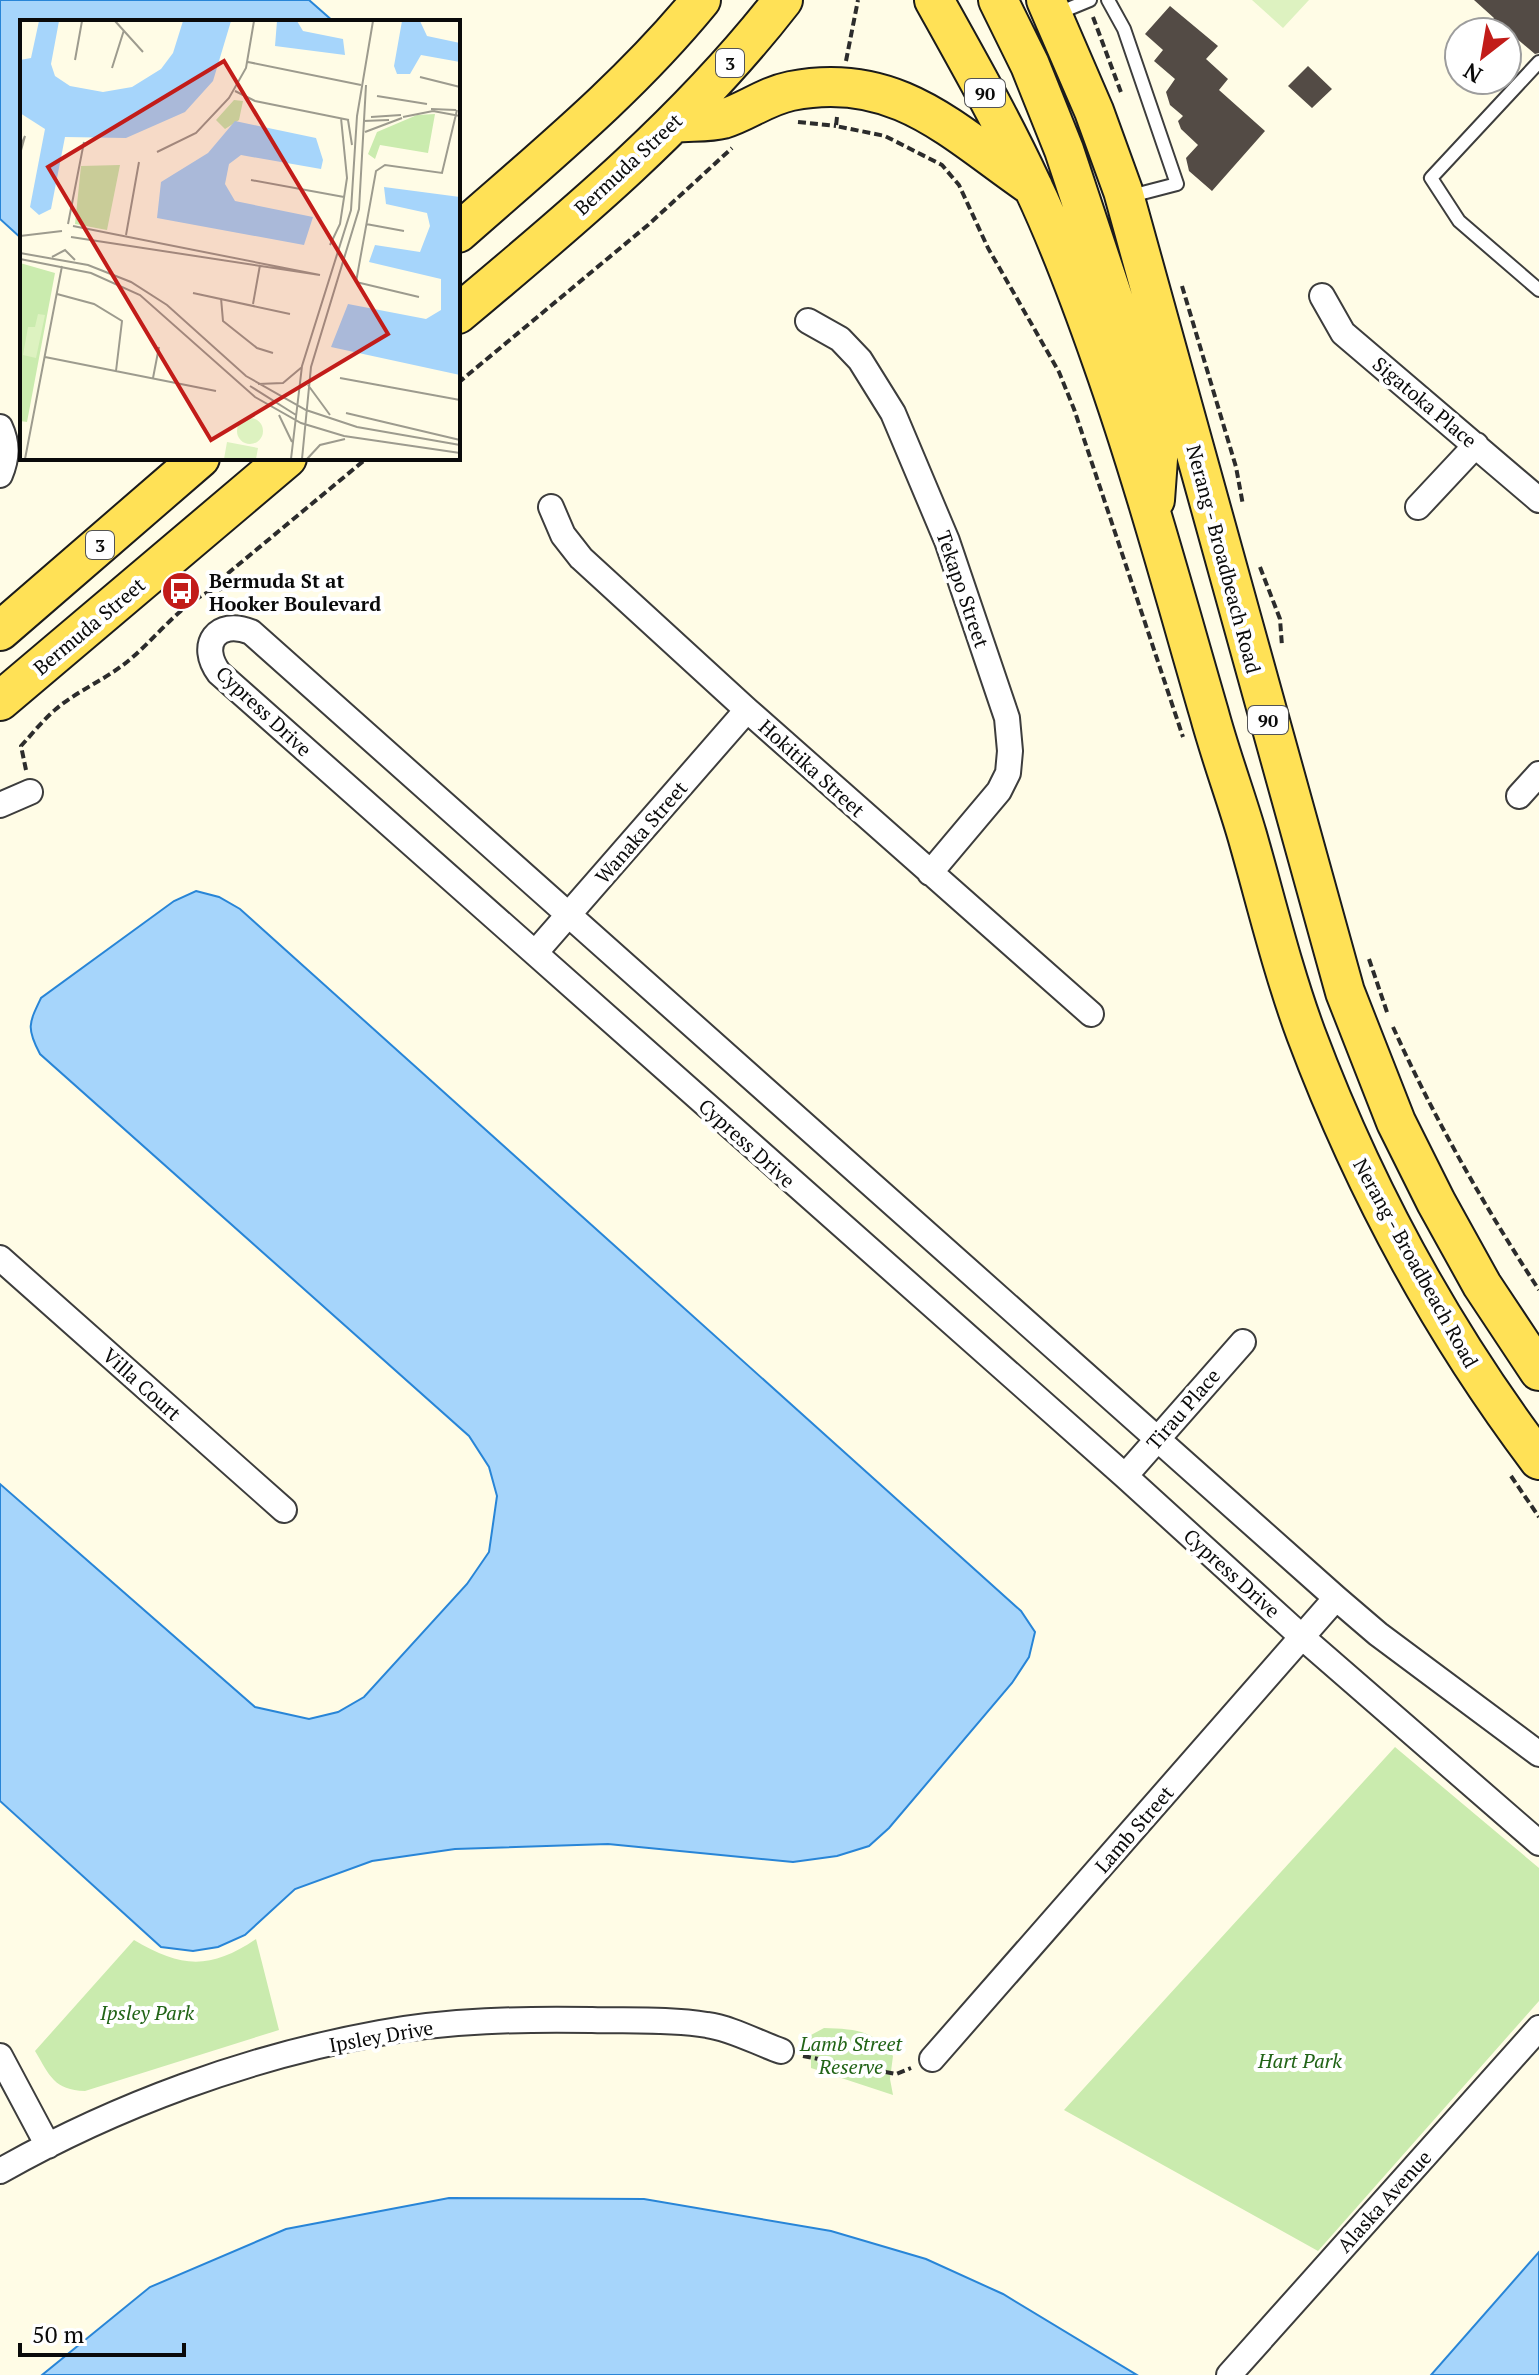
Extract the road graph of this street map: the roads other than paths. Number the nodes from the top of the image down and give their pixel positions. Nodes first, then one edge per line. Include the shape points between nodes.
1 (701, 0) edge
2 (783, 0) edge
3 (934, 0) edge
4 (998, 0) edge
5 (1108, 0) edge
6 (1069, 4) edge
7 (1539, 62) edge
8 (674, 123) junction
9 (1033, 187) junction
10 (1125, 198) junction
11 (460, 231) edge
12 (1539, 290) edge
13 (1322, 296) dead end
14 (460, 312) edge
15 (808, 321) dead end
16 (3, 432) edge
17 (1476, 445) junction
18 (198, 460) edge
19 (285, 460) edge
20 (0, 475) edge
21 (1539, 500) edge
22 (551, 507) dead end
23 (1418, 507) dead end
24 (1154, 523) junction
25 (0, 631) edge
26 (0, 701) edge
27 (747, 710) junction
28 (1539, 774) edge
29 (30, 792) road end
30 (1519, 796) dead end
31 (0, 805) edge
32 (930, 873) junction
33 (569, 914) junction
34 (535, 953) junction
35 (1091, 1014) dead end
36 (0, 1258) edge
37 (1243, 1342) dead end
38 (1539, 1371) edge
39 (1158, 1437) junction
40 (1522, 1463) edge
41 (1125, 1476) junction
42 (284, 1510) dead end
43 (1336, 1598) junction
44 (1302, 1637) junction
45 (1539, 1754) edge
46 (1539, 1843) edge
47 (1539, 2028) edge
48 (781, 2051) road end
49 (0, 2056) edge
50 (932, 2059) road end
51 (48, 2146) junction
52 (0, 2171) edge
53 (1229, 2375) edge

1 - 11 main road via 593,116
2 - 8 main road, Bermuda Street / 3
3 - 9 main road, 90
4 - 24 main road via 1064,150 1144,391 1159,445
5 - 10 lane via 1124,29 1177,184
6 - 10 main road, Nerang - Broadbeach Road / 90 via 1094,111
7 - 12 lane via 1431,178 1459,221
8 - 9 main road via 723,119 790,91 862,89 916,106 943,121
8 - 14 main road, Bermuda Street / 3
9 - 24 main road, Nerang - Broadbeach Road / 90 via 1103,363
10 - 38 main road, Nerang - Broadbeach Road / 90 via 1345,992 1396,1122 1436,1202
13 - 17 street, Sigatoka Place via 1343,333
15 - 32 street, Tekapo Street via 840,339 860,360 893,413 947,541 1007,718 1008,773
16 - 20 street via 7,453
17 - 21 street, Sigatoka Place
17 - 23 street
18 - 25 main road, 3
19 - 26 main road, Bermuda Street
22 - 27 street, Hokitika Street via 581,558
24 - 40 main road, Nerang - Broadbeach Road / 90 via 1306,1034 1384,1213 1488,1389
27 - 32 street, Hokitika Street
27 - 33 street, Wanaka Street
28 - 30 street
29 - 31 street
32 - 35 street, Hokitika Street
33 - 34 street, Wanaka Street
33 - 34 street, Cypress Drive via 251,632 223,629 213,638 211,662 219,673
33 - 39 street, Cypress Drive
34 - 41 street, Cypress Drive
36 - 42 street, Villa Court
37 - 39 street, Tirau Place
39 - 41 street, Tirau Place
39 - 43 street, Cypress Drive
41 - 44 street, Cypress Drive
43 - 44 street, Lamb Street
43 - 45 street, Cypress Drive
44 - 46 street, Cypress Drive
44 - 50 street, Lamb Street
47 - 53 street, Alaska Avenue
48 - 51 street, Ipsley Drive via 709,2025 642,2021 533,2019 381,2033 275,2056 111,2116
49 - 51 street
51 - 52 street, Ipsley Drive

